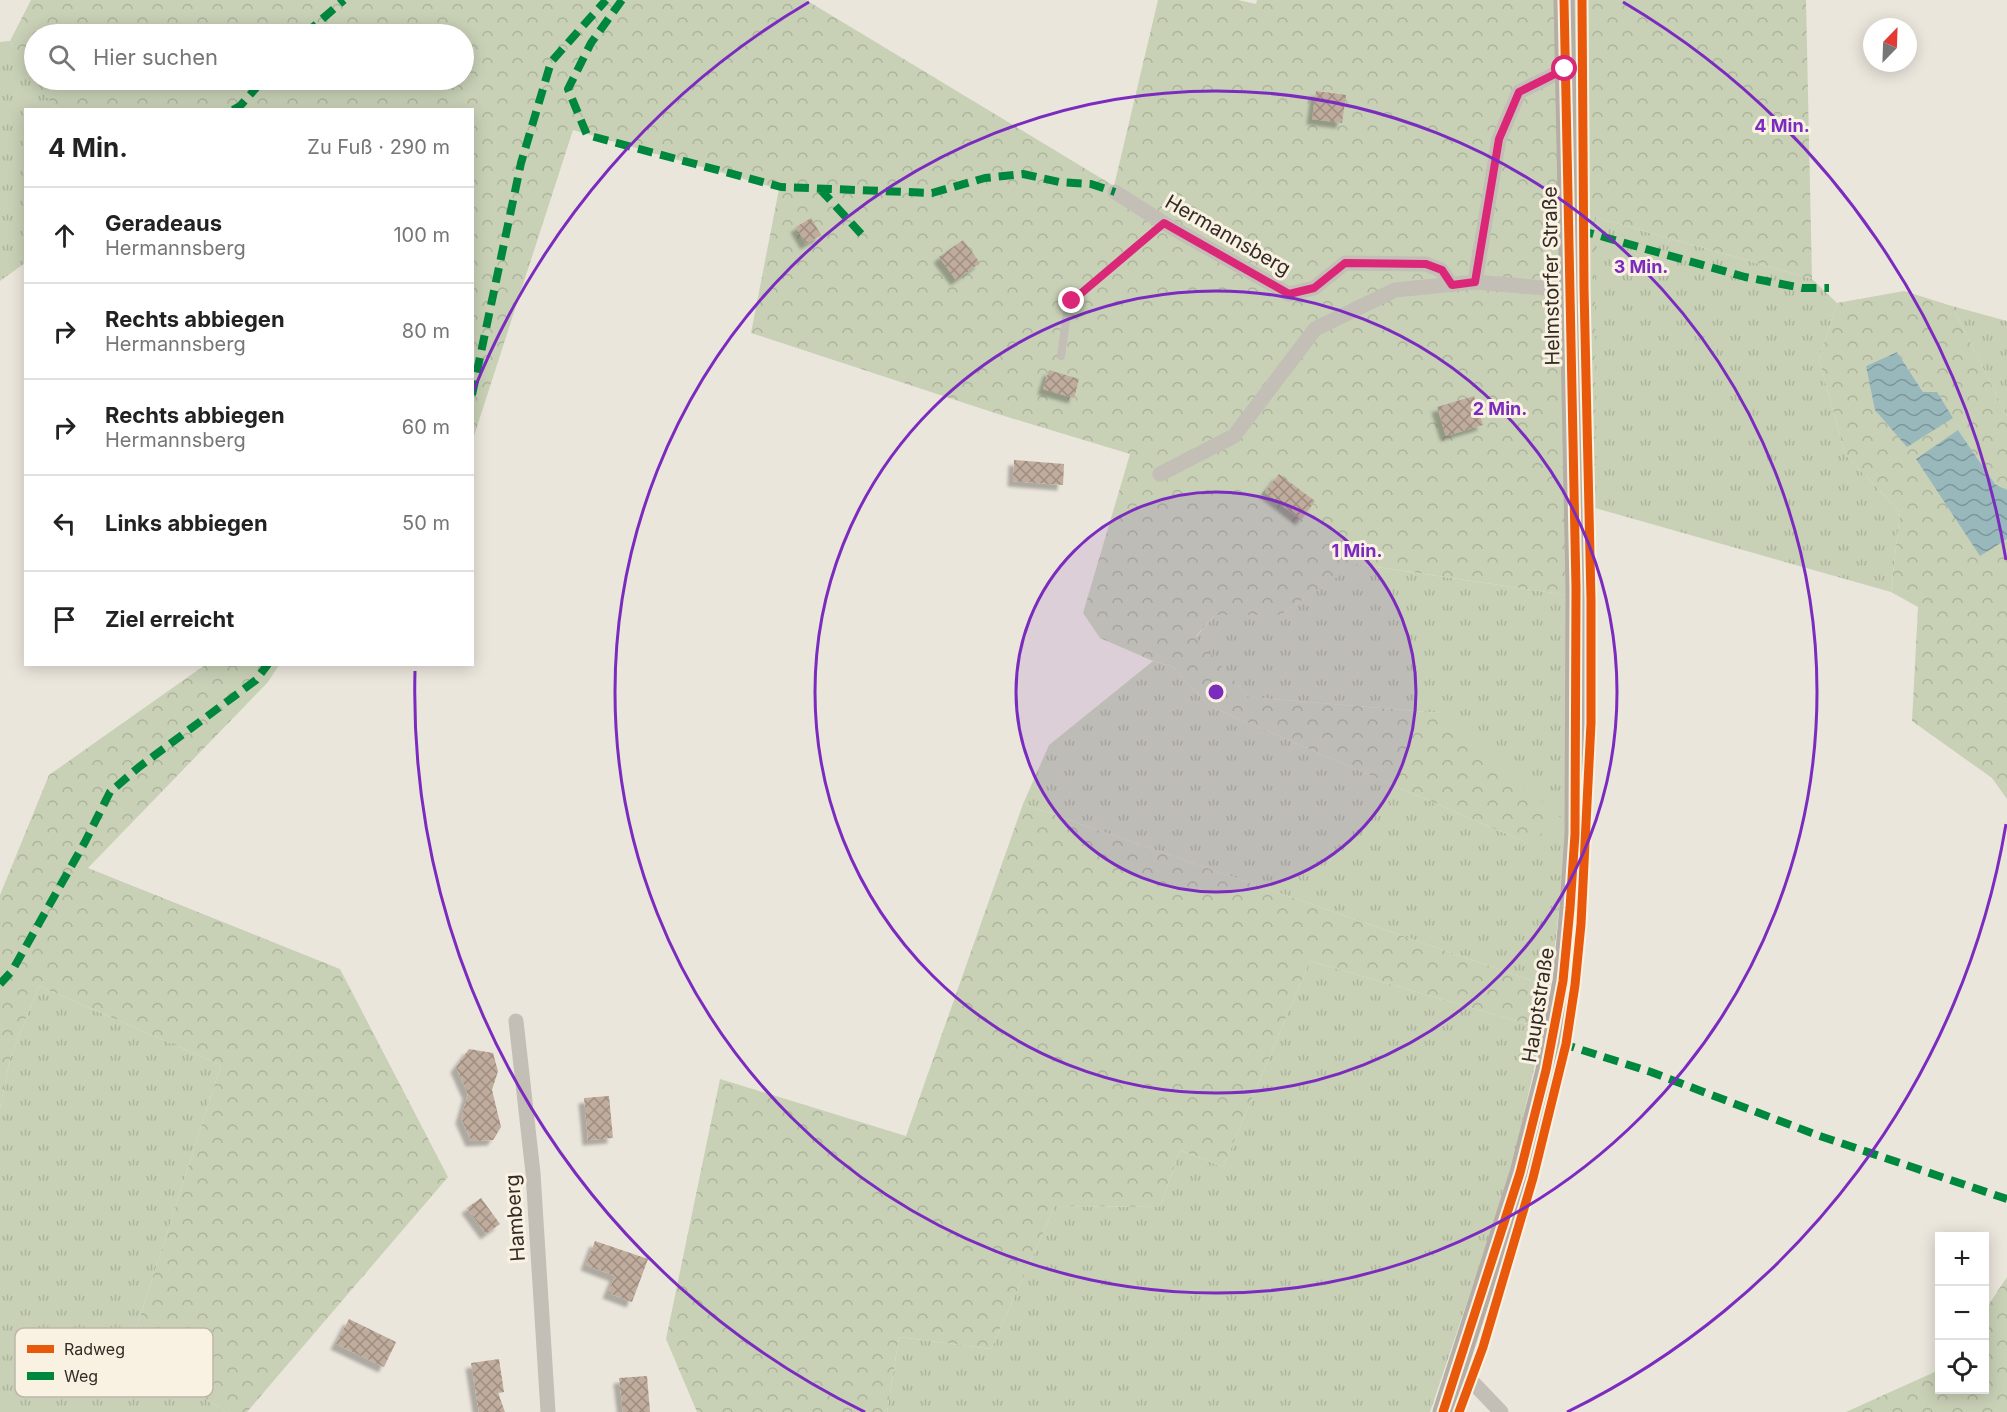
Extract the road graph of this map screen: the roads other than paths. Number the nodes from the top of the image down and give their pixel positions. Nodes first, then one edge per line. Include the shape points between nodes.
1 (1564, 0) edge
2 (1565, 69) junction
3 (1115, 192) dead end
4 (1164, 223) junction
5 (1475, 282) junction
6 (1452, 285) junction
7 (1568, 290) junction
8 (1061, 356) dead end
9 (1160, 474) dead end
10 (1576, 588) joint
11 (516, 1021) dead end
12 (1458, 1367) junction
13 (548, 1412) edge
14 (1443, 1412) edge
15 (1501, 1412) edge

1 - 2 main road, Helmstorfer Straße
2 - 5 street via 1519,92 1499,139
2 - 7 main road, Helmstorfer Straße
3 - 4 street, Hermannsberg
4 - 6 street, Hermannsberg via 1289,294 1314,288 1345,263 1426,264 1442,270
4 - 8 lane via 1072,301
5 - 6 street
5 - 7 street
6 - 9 street via 1395,290 1316,329 1233,436
7 - 10 main road, Helmstorfer Straße
10 - 12 main road, Hauptstraße via 1575,834 1563,981 1520,1173
11 - 13 street, Hamberg via 533,1173
12 - 14 main road, Hauptstraße
12 - 15 street

